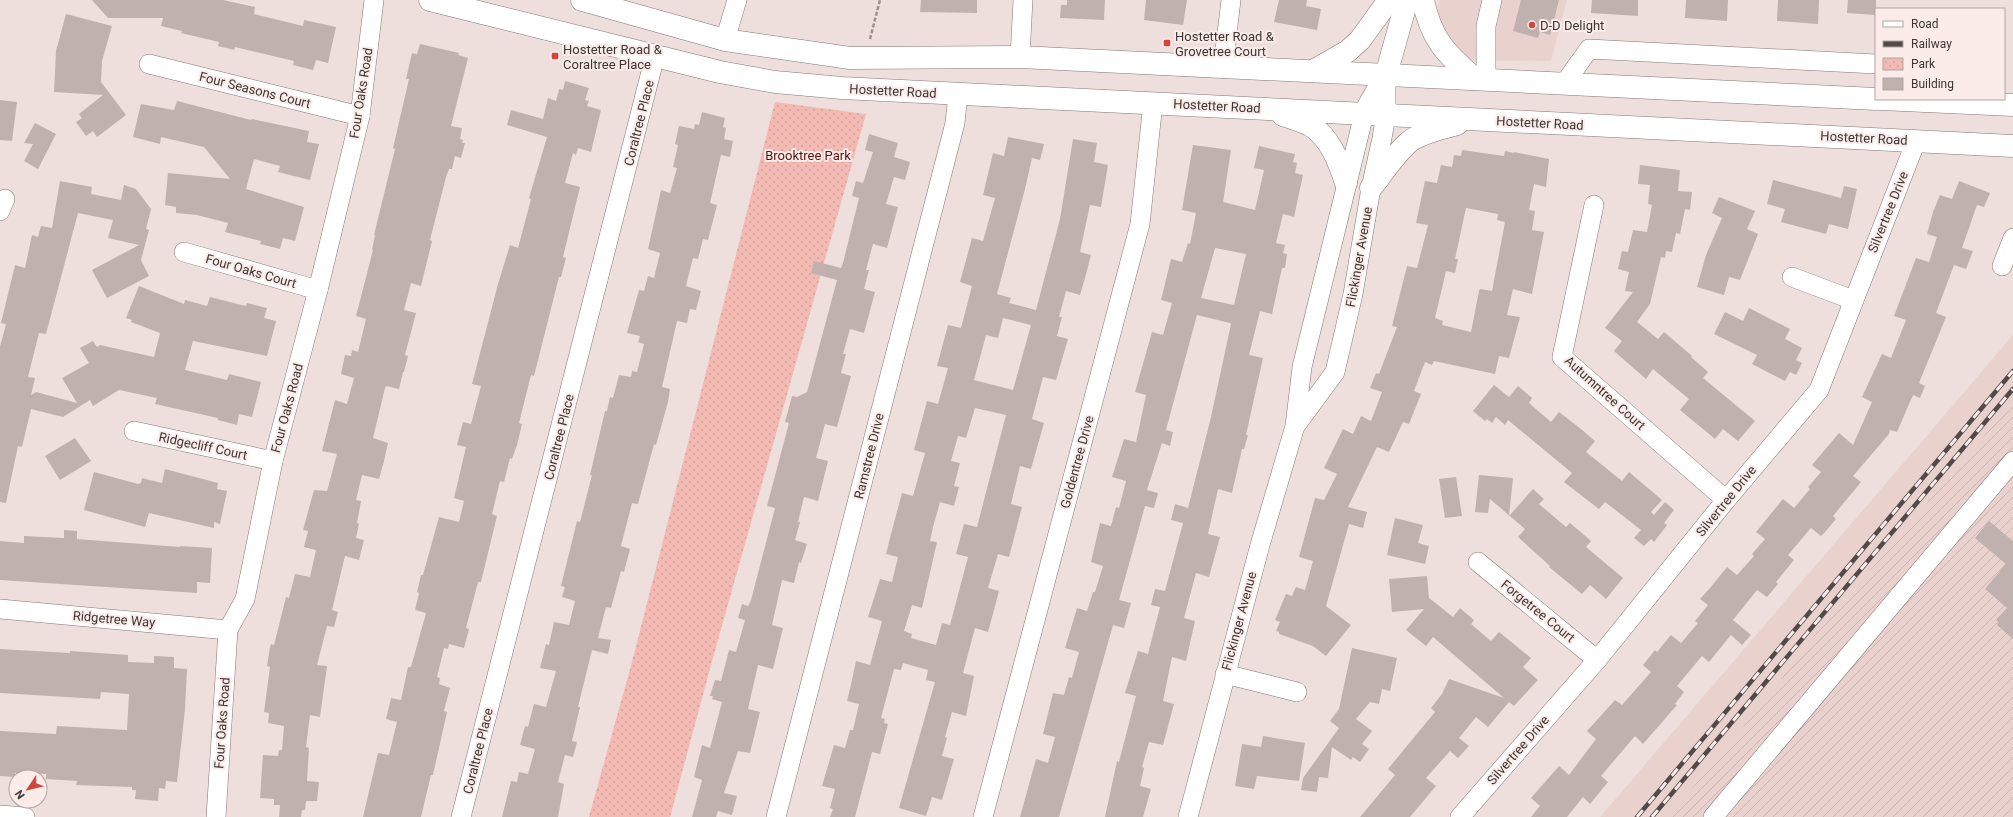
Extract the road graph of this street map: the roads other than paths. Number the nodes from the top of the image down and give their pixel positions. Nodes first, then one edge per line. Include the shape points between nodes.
1 (374, 0) edge
2 (430, 0) edge
3 (582, 0) edge
4 (737, 0) edge
5 (1023, 0) edge
6 (1231, 0) edge
7 (1389, 0) edge
8 (1406, 0) edge
9 (1423, 0) edge
10 (1492, 0) edge
11 (725, 40) junction
12 (655, 56) junction
13 (1020, 57) junction
14 (149, 64) dead end
15 (1875, 64) edge
16 (1223, 68) junction
17 (1312, 71) junction
18 (1386, 75) junction
19 (1480, 79) junction
20 (1564, 84) junction
21 (958, 94) junction
22 (1875, 99) edge
23 (1932, 100) edge
24 (1983, 101) edge
25 (1153, 103) junction
26 (2013, 105) edge
27 (1269, 109) junction
28 (1364, 114) junction
29 (1386, 115) junction
30 (360, 116) junction
31 (1474, 119) junction
32 (1916, 140) junction
33 (2013, 146) edge
34 (1346, 183) junction
35 (1371, 188) junction
36 (1594, 205) dead end
37 (2013, 238) edge
38 (184, 252) dead end
39 (2002, 266) dead end
40 (1792, 277) dead end
41 (318, 290) junction
42 (1853, 300) junction
43 (1295, 426) junction
44 (134, 432) dead end
45 (273, 461) junction
46 (2013, 461) edge
47 (1726, 500) junction
48 (1478, 562) dead end
49 (0, 609) edge
50 (228, 630) junction
51 (1597, 660) junction
52 (1225, 674) junction
53 (1297, 692) dead end
54 (0, 815) edge
55 (25, 817) edge
56 (216, 817) edge
57 (461, 817) edge
58 (776, 817) edge
59 (983, 817) edge
60 (1188, 817) edge
61 (1460, 817) edge
62 (1713, 817) edge

1 - 30 street, Four Oaks Road
2 - 12 main road, Hostetter Road
3 - 11 main road
4 - 11 street
5 - 13 street
6 - 16 street
7 - 17 main road via 1360,40 1348,51
8 - 18 main road, Flickinger Avenue
9 - 19 main road via 1432,31 1448,56
10 - 19 street via 1486,26 1487,56
11 - 13 main road via 850,58
12 - 21 main road, Hostetter Road via 775,82
12 - 57 street, Coraltree Place
13 - 16 main road
14 - 30 street, Four Seasons Court
15 - 20 street via 1589,49
16 - 17 main road
17 - 18 main road
18 - 19 main road
18 - 28 main road, Flickinger Avenue
18 - 29 street, Flickinger Avenue
19 - 20 main road
20 - 22 main road
21 - 25 main road, Hostetter Road
21 - 58 street, Ramstree Drive via 953,130
23 - 24 main road
24 - 26 main road
25 - 27 main road, Hostetter Road
25 - 59 street, Goldentree Drive via 1140,224
27 - 28 main road, Hostetter Road
27 - 34 main road via 1310,126 1328,142
28 - 29 main road, Hostetter Road
28 - 34 street, Flickinger Avenue
29 - 31 main road, Hostetter Road
29 - 35 street, Flickinger Avenue
30 - 41 street, Four Oaks Road
31 - 32 main road, Hostetter Road
31 - 35 main road via 1429,132 1410,141
32 - 33 main road, Hostetter Road
32 - 42 street, Silvertree Drive
34 - 43 street, Flickinger Avenue via 1302,367
35 - 43 street, Flickinger Avenue via 1353,294 1335,372
36 - 47 street, Autumntree Court via 1562,357
37 - 39 street
38 - 41 street, Four Oaks Court
40 - 42 street
41 - 45 street, Four Oaks Road
42 - 47 street, Silvertree Drive via 1819,390
43 - 52 street, Flickinger Avenue
44 - 45 street, Ridgecliff Court
45 - 50 street, Four Oaks Road via 245,599
46 - 62 street
47 - 51 street, Silvertree Drive
48 - 51 street, Forgetree Court
49 - 50 street, Ridgetree Way
50 - 56 street, Four Oaks Road
51 - 61 street, Silvertree Drive
52 - 53 street
52 - 60 street, Flickinger Avenue
54 - 55 street

